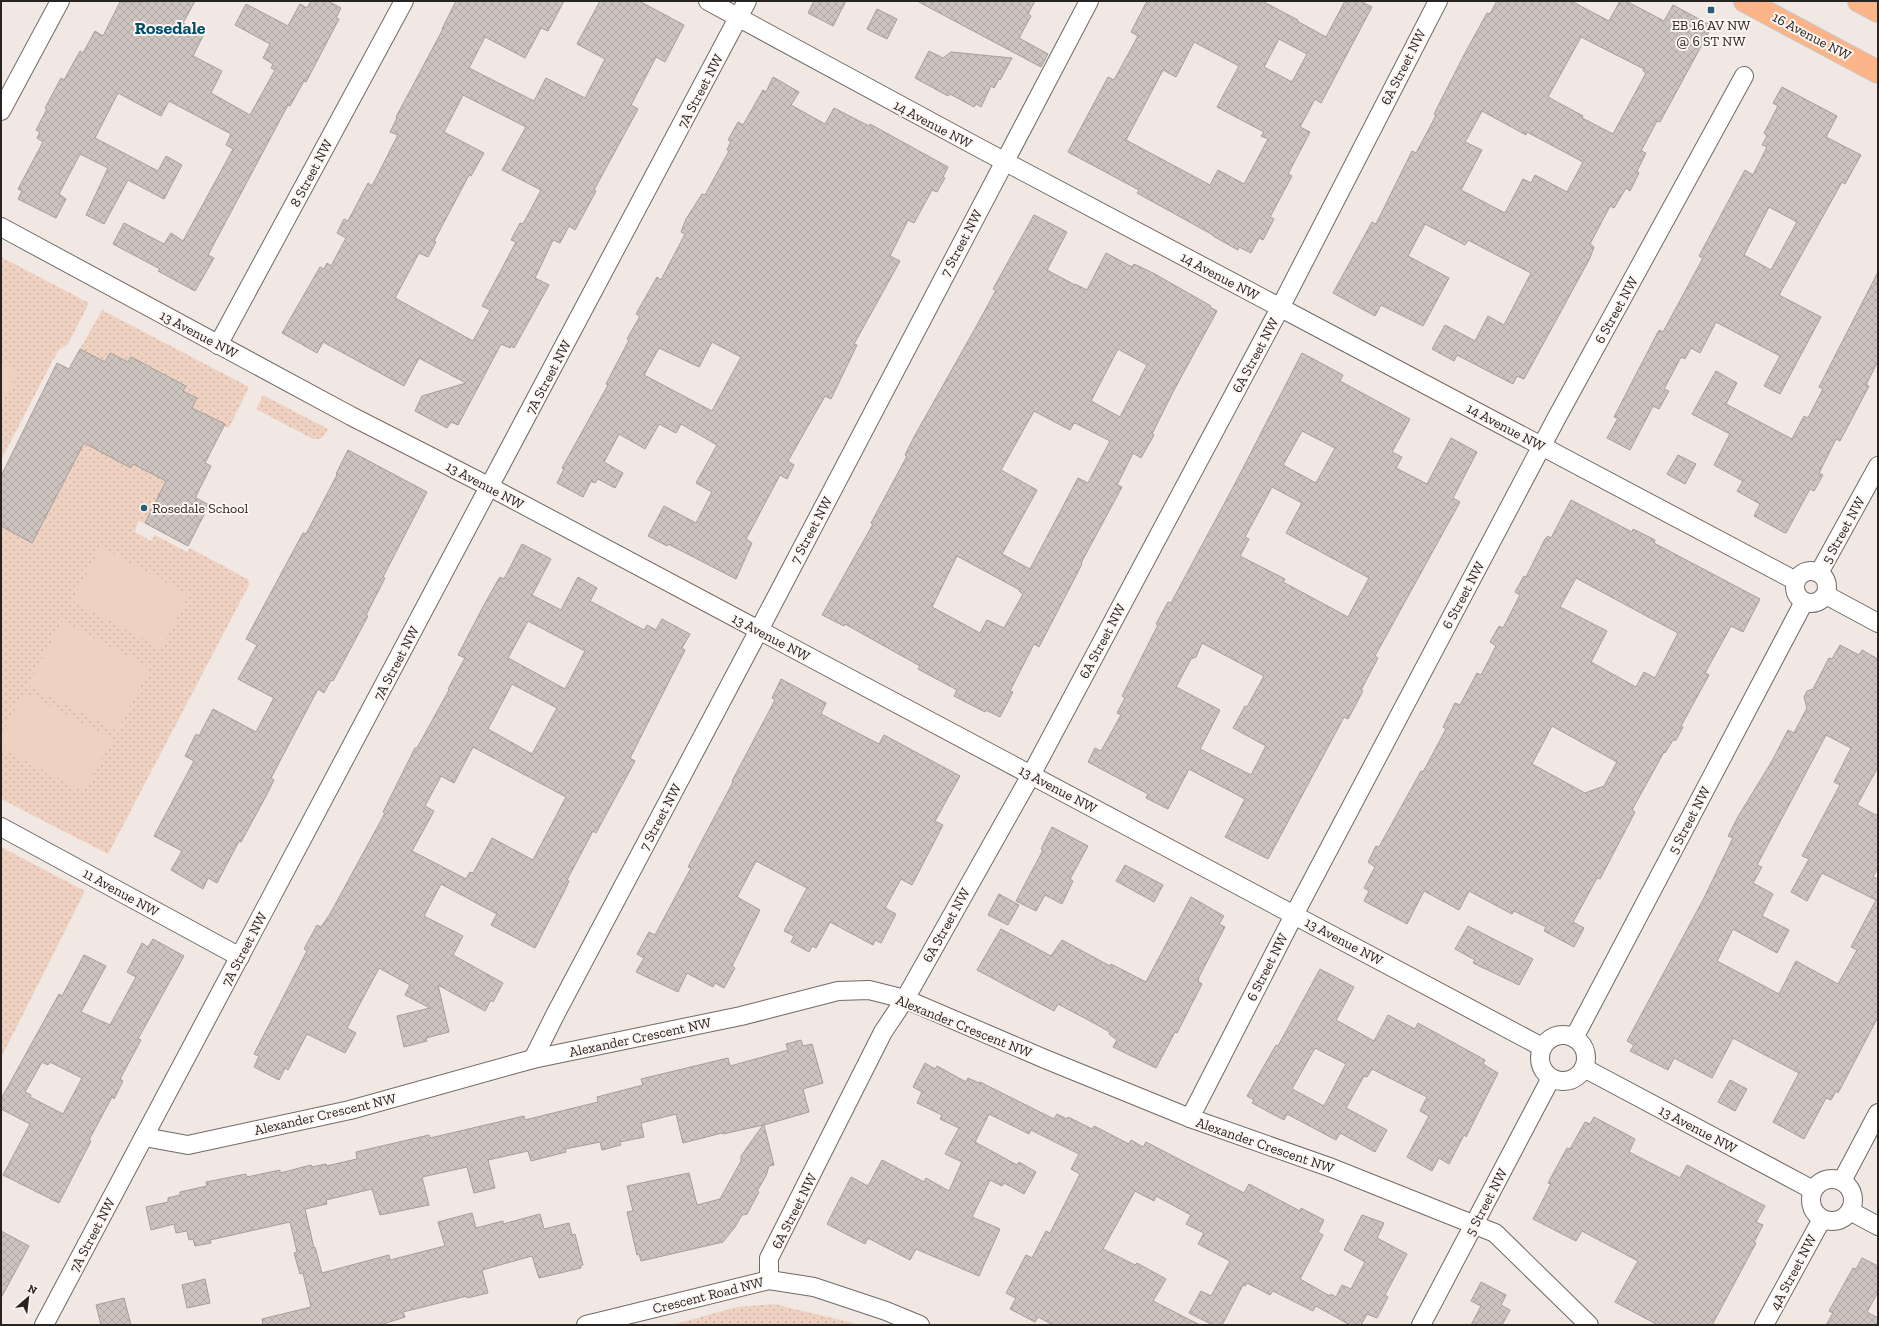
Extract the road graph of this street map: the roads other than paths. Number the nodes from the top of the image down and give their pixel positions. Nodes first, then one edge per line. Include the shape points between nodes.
1 (60, 1) edge
2 (404, 1) edge
3 (708, 1) edge
4 (747, 1) edge
5 (1089, 1) edge
6 (1438, 1) edge
7 (1745, 1) edge
8 (1859, 1) edge
9 (1878, 11) edge
10 (739, 17) junction
11 (1878, 72) edge
12 (1744, 76) dead end
13 (1, 111) edge
14 (1004, 162) junction
15 (1, 227) edge
16 (1280, 308) junction
17 (218, 345) junction
18 (1542, 446) junction
19 (1878, 466) edge
20 (490, 487) junction
21 (1819, 573) junction
22 (1796, 581) junction
23 (1826, 595) junction
24 (1804, 602) junction
25 (1878, 623) edge
26 (759, 630) junction
27 (1031, 775) junction
28 (1, 827) edge
29 (1294, 915) junction
30 (240, 957) junction
31 (905, 999) junction
32 (1574, 1038) junction
33 (1542, 1047) junction
34 (533, 1059) junction
35 (1584, 1068) junction
36 (1551, 1078) junction
37 (1878, 1113) edge
38 (1190, 1118) junction
39 (144, 1137) junction
40 (1842, 1181) junction
41 (1813, 1190) junction
42 (1850, 1211) junction
43 (1822, 1219) junction
44 (1474, 1224) junction
45 (1878, 1226) edge
46 (769, 1280) junction
47 (44, 1325) edge
48 (586, 1325) edge
49 (920, 1325) edge
50 (1421, 1325) edge
51 (1589, 1325) edge
52 (1764, 1325) edge

1 - 13 street
2 - 17 street, 8 Street NW
3 - 10 street, 14 Avenue NW
4 - 10 street, 7A Street NW
5 - 14 street, 7 Street NW
6 - 16 street, 6A Street NW
7 - 11 highway, 16 Avenue NW
8 - 9 highway
10 - 14 street, 14 Avenue NW
10 - 20 street, 7A Street NW
12 - 18 street, 6 Street NW
14 - 16 street, 14 Avenue NW
14 - 26 street, 7 Street NW
15 - 17 street, 13 Avenue NW
16 - 18 street, 14 Avenue NW
16 - 27 street, 6A Street NW
17 - 20 street, 13 Avenue NW
18 - 22 street, 14 Avenue NW
18 - 29 street, 6 Street NW
19 - 21 street, 5 Street NW
20 - 26 street, 13 Avenue NW
20 - 30 street, 7A Street NW
21 - 22 street via 1809,571 1799,576
21 - 23 street via 1824,576 1828,585
22 - 24 street via 1795,591
23 - 24 street via 1819,602
23 - 25 street
24 - 32 street, 5 Street NW
26 - 27 street, 13 Avenue NW
26 - 34 street, 7 Street NW
27 - 29 street, 13 Avenue NW
27 - 31 street, 6A Street NW
28 - 30 street, 11 Avenue NW
29 - 33 street, 13 Avenue NW
29 - 38 street, 6 Street NW
30 - 39 street, 7A Street NW
31 - 34 street, Alexander Crescent NW via 869,990 838,991 741,1016
31 - 38 street, Alexander Crescent NW
31 - 46 street, 6A Street NW via 883,1032 770,1258
32 - 33 street via 1567,1035 1553,1037
32 - 35 street via 1583,1048 1586,1061
33 - 36 street via 1540,1061 1546,1074
34 - 39 street, Alexander Crescent NW via 350,1110 188,1145
35 - 36 street via 1566,1081
35 - 41 street, 13 Avenue NW
36 - 44 street, 5 Street NW
37 - 40 street
38 - 44 street, Alexander Crescent NW via 1332,1168
39 - 47 street, 7A Street NW
40 - 41 street via 1826,1180
40 - 42 street via 1851,1191 1853,1205
41 - 43 street via 1812,1209
42 - 43 street via 1841,1220
42 - 45 street
43 - 52 street, 4A Street NW
44 - 50 street, 5 Street NW
44 - 51 street, Alexander Crescent NW via 1495,1233
46 - 48 street, Crescent Road NW
46 - 49 street, Crescent Road NW via 814,1287

